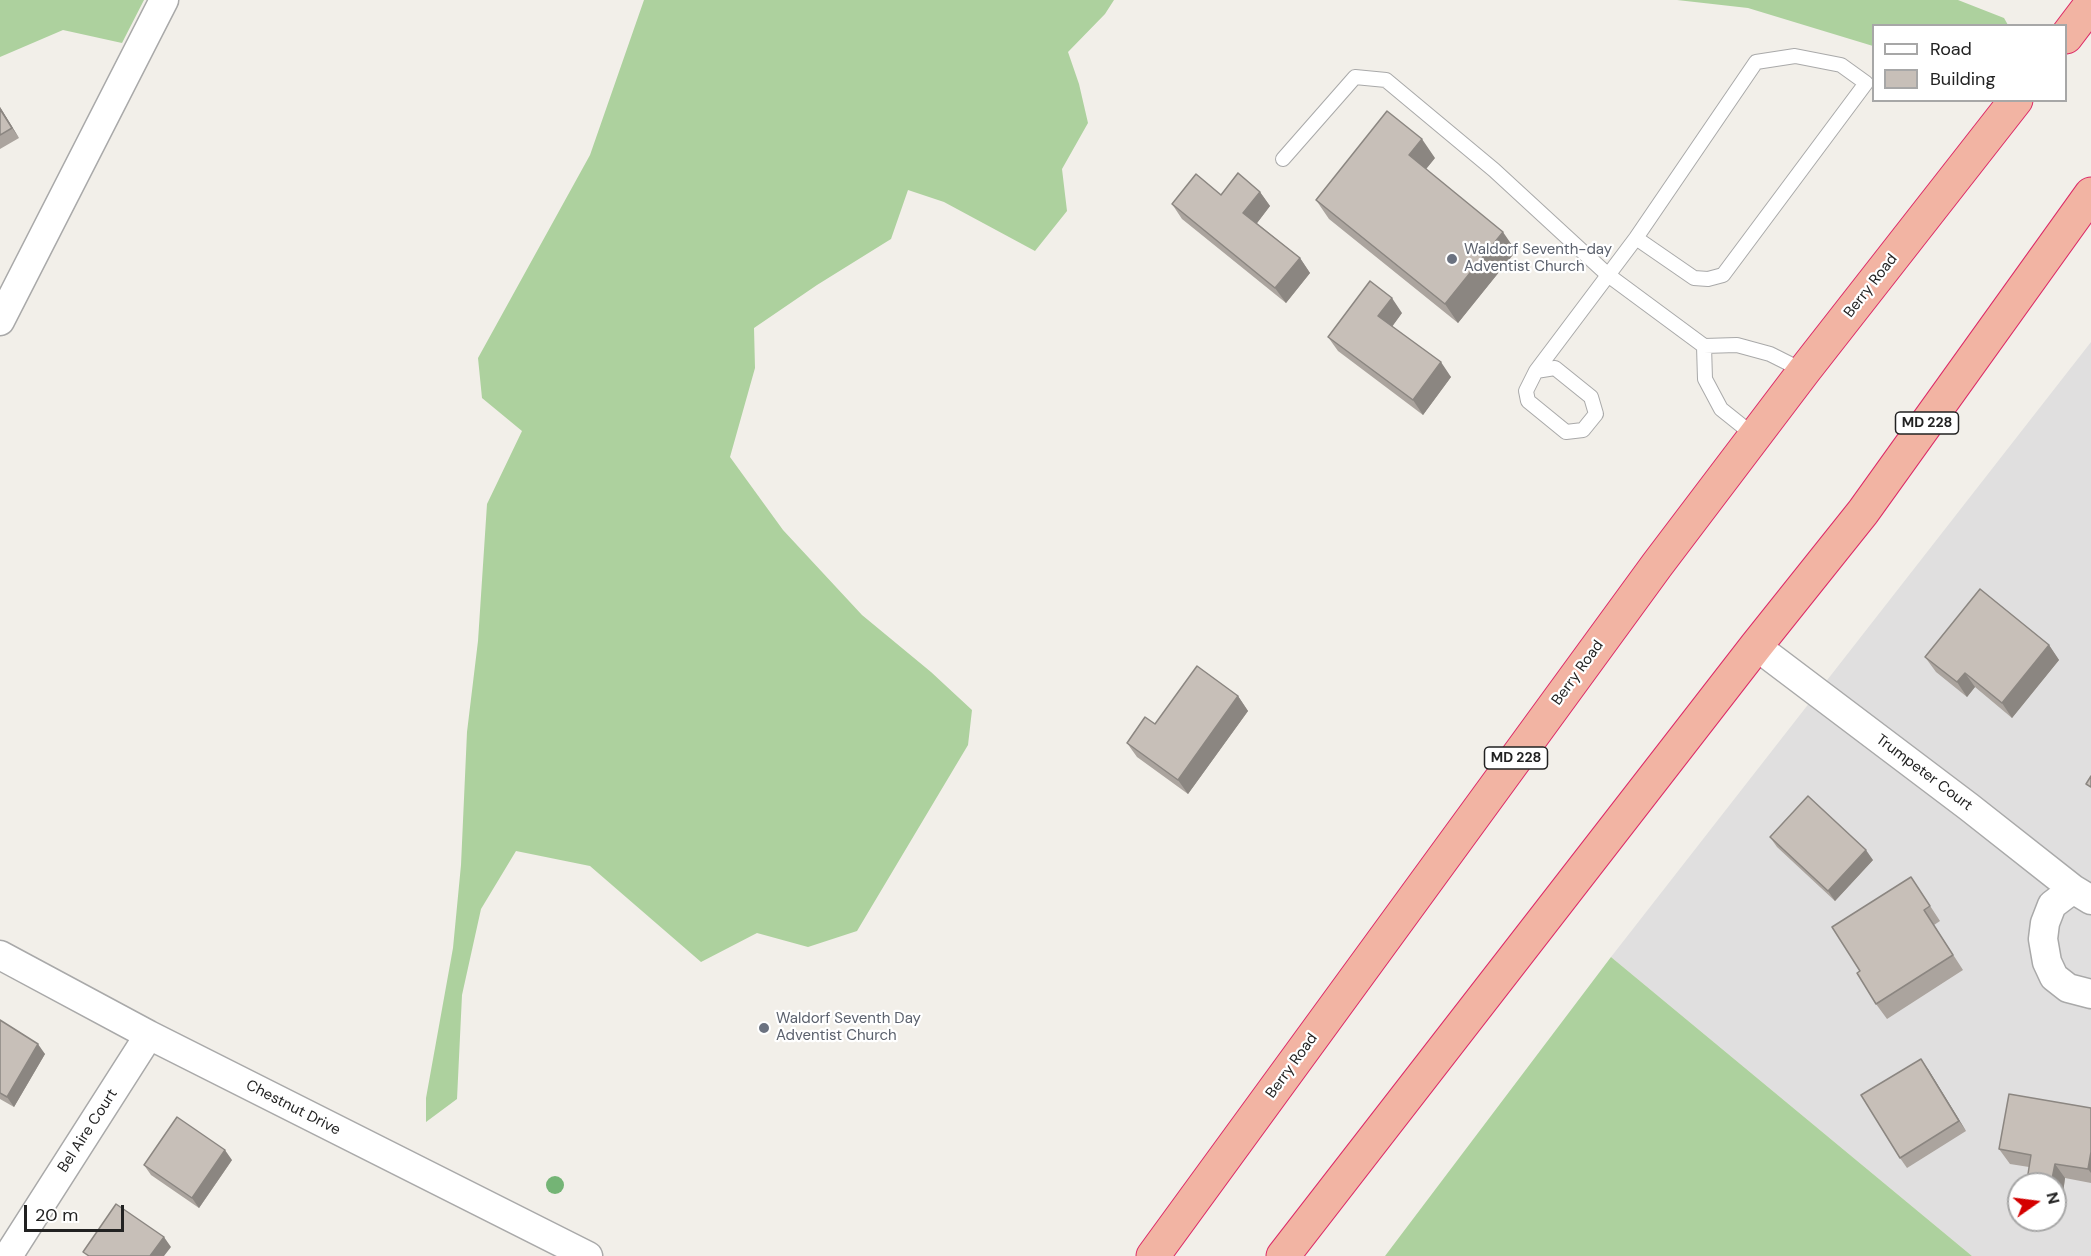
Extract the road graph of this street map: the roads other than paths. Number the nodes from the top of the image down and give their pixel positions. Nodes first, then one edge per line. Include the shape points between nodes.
1 (164, 0) edge
2 (2091, 4) edge
3 (2067, 36) edge
4 (2014, 102) edge
5 (1283, 159) dead end
6 (2091, 194) edge
7 (1635, 238) junction
8 (1608, 275) junction
9 (0, 321) edge
10 (1704, 346) junction
11 (1536, 371) junction
12 (1804, 371) junction
13 (1756, 436) junction
14 (1756, 646) junction
15 (2082, 894) edge
16 (0, 955) edge
17 (2091, 994) edge
18 (149, 1035) junction
19 (8, 1256) edge
20 (588, 1256) edge
21 (1153, 1256) edge
22 (1283, 1256) edge

1 - 9 street
2 - 3 highway
4 - 12 highway, Berry Road / MD 228
5 - 8 lane via 1355,77 1386,80 1494,170
6 - 14 highway, MD 228 via 1863,512
7 - 7 lane via 1756,62 1795,56 1841,65 1866,83 1723,275 1694,278
7 - 8 lane
8 - 10 lane
8 - 11 lane
10 - 12 lane via 1737,345 1770,354
10 - 13 lane via 1705,378 1721,409
11 - 11 lane via 1555,368 1591,397 1596,414 1583,430 1566,432 1528,401 1526,391
12 - 13 highway, Berry Road / MD 228
13 - 21 highway, Berry Road / MD 228 via 1657,565
14 - 15 street, Trumpeter Court
14 - 22 highway, MD 228
15 - 17 street via 2052,905 2043,939 2054,977 2068,988
16 - 18 street, Chestnut Drive
18 - 19 street, Bel Aire Court
18 - 20 street, Chestnut Drive

